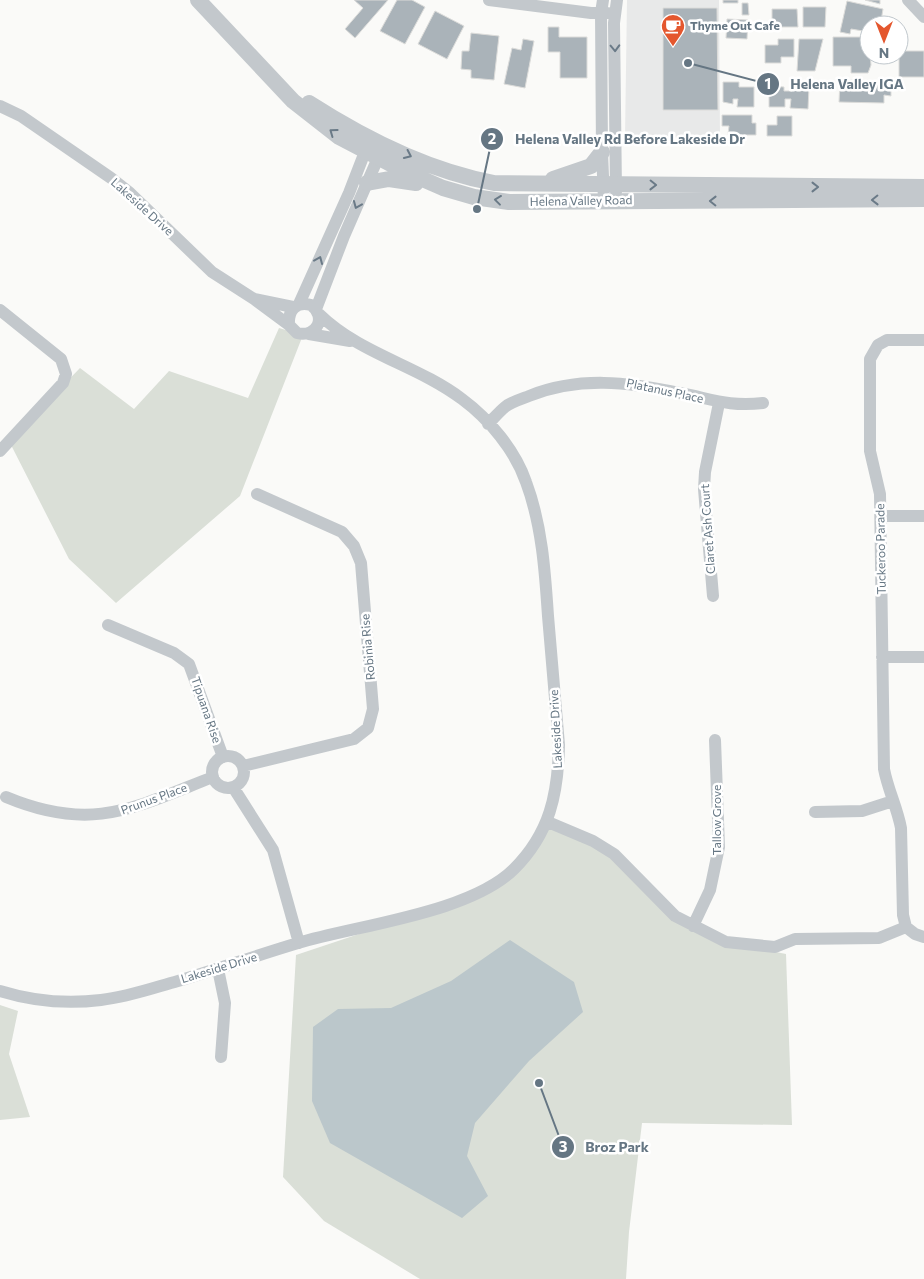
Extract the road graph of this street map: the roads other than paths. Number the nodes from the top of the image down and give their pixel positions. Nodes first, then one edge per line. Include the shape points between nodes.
1 (198, 0) edge
2 (489, 0) edge
3 (908, 0) edge
4 (602, 6) edge
5 (616, 6) edge
6 (924, 17) edge
7 (0, 106) edge
8 (374, 148) junction
9 (602, 152) junction
10 (367, 183) junction
11 (537, 184) junction
12 (924, 187) edge
13 (443, 188) junction
14 (610, 192) junction
15 (924, 199) edge
16 (254, 299) junction
17 (296, 306) junction
18 (0, 310) edge
19 (317, 311) junction
20 (289, 325) junction
21 (309, 334) junction
22 (924, 340) edge
23 (353, 342) junction
24 (718, 403) junction
25 (763, 403) dead end
26 (488, 424) junction
27 (0, 451) edge
28 (257, 494) dead end
29 (881, 516) junction
30 (924, 516) edge
31 (713, 596) dead end
32 (108, 625) dead end
33 (882, 657) junction
34 (924, 657) edge
35 (715, 740) dead end
36 (222, 757) junction
37 (243, 766) junction
38 (213, 777) junction
39 (233, 787) junction
40 (6, 797) dead end
41 (893, 801) junction
42 (815, 812) dead end
43 (548, 822) junction
44 (693, 926) junction
45 (906, 927) junction
46 (924, 937) edge
47 (299, 943) junction
48 (218, 969) junction
49 (0, 991) edge
50 (221, 1057) dead end

1 - 8 street, Helena Valley Road via 274,80
2 - 4 street via 550,8
3 - 6 street
4 - 5 street
4 - 9 street
5 -> 14 street
7 - 16 street, Lakeside Drive via 21,116 111,178 212,272
8 - 10 street
8 -> 11 street, Helena Valley Road via 467,178 494,183
8 - 13 street, Helena Valley Road
17 -> 8 street
9 - 11 street via 591,166
9 - 14 street
10 - 13 street via 388,179
10 -> 19 street
11 - 14 street, Helena Valley Road
14 -> 12 street, Helena Valley Road
14 -> 13 street, Helena Valley Road via 509,202
15 -> 14 street, Helena Valley Road via 781,202
16 - 17 street, Lakeside Drive
16 - 20 street, Lakeside Drive
17 - 19 street, Lakeside Drive via 311,305
17 - 20 street via 289,315
18 - 27 street via 61,360 66,374 63,382
19 - 21 street via 319,322 316,330
19 - 23 street, Lakeside Drive
20 - 21 street, Lakeside Drive via 297,334
21 - 23 street, Lakeside Drive
22 - 29 street, Tuckeroo Parade via 887,340 878,345 870,360 870,451 880,494
23 - 26 street, Lakeside Drive via 438,383 462,399
24 - 25 street, Platanus Place
24 - 26 street, Platanus Place via 637,384 582,382 557,386 519,400 506,406
24 - 31 street, Claret Ash Court via 704,489
26 - 43 street, Lakeside Drive via 510,449 526,480 544,559 559,745 559,774
28 - 37 street, Robinia Rise via 342,532 354,546 361,563 373,709 368,728 354,739
29 - 30 street
29 - 33 street, Tuckeroo Parade
32 - 36 street, Tipuana Rise via 174,653 189,664
33 - 34 street
33 - 41 street, Tuckeroo Parade via 884,769
35 - 44 street, Tallow Grove via 719,847 710,890
36 - 37 street, Tipuana Rise via 235,757
36 - 38 street, Tipuana Rise via 213,765
37 - 39 street via 242,778
38 - 39 street via 221,786
38 - 40 street, Prunus Place via 131,808 98,814 68,816 51,813
39 - 47 street via 273,850
41 - 42 street via 862,811
41 - 45 street, Tuckeroo Parade via 903,843 903,914
43 - 44 street via 614,854 663,907
43 - 47 street, Lakeside Drive via 513,870 461,901
44 - 45 street via 726,942 775,947 795,939 879,938
45 - 46 street
47 - 48 street, Lakeside Drive
48 - 49 street, Lakeside Drive via 135,994 101,1000 67,1002
48 - 50 street via 225,1003

